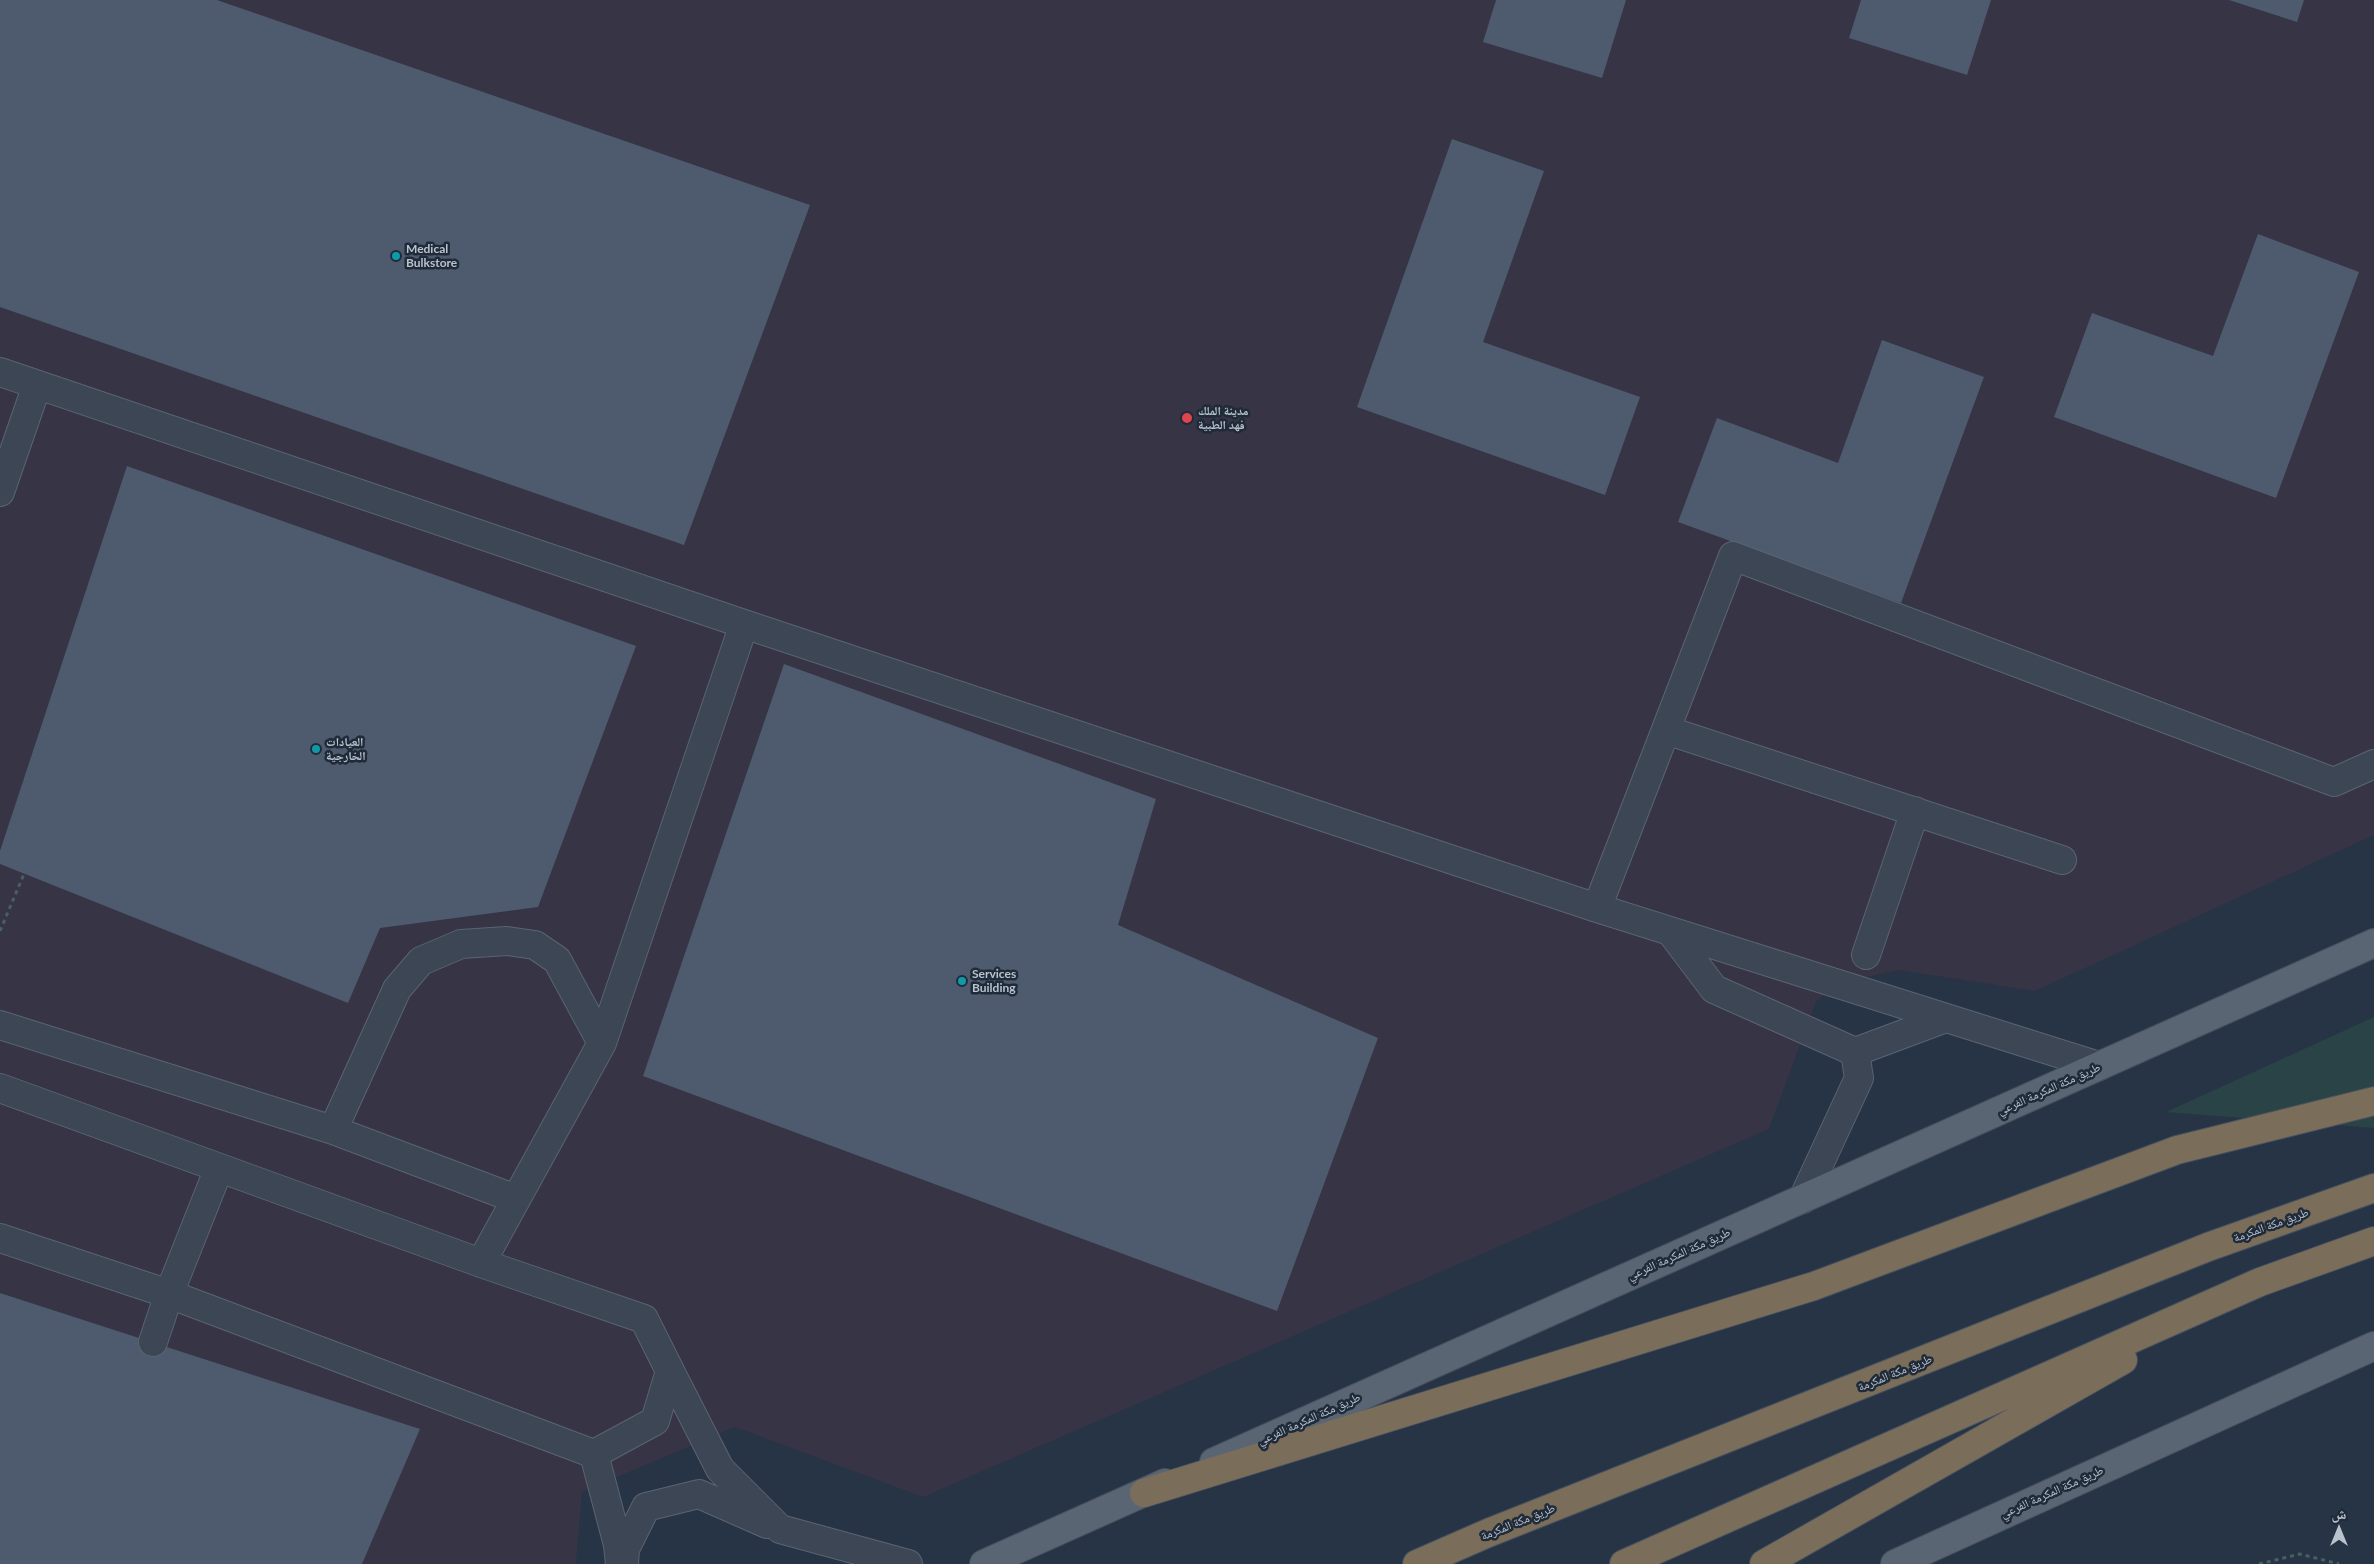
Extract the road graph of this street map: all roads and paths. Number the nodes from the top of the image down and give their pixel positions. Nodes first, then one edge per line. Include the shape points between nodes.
1 (0, 372) edge
2 (37, 385) junction
3 (0, 492) edge
4 (744, 624) junction
5 (1666, 730) junction
6 (2374, 764) edge
7 (1914, 812) junction
8 (2062, 860) dead end
9 (24, 874) dead end
10 (1597, 908) junction
11 (0, 931) edge
12 (1671, 932) junction
13 (2374, 943) edge
14 (1866, 955) dead end
15 (1946, 1018) junction
16 (0, 1025) edge
17 (602, 1044) junction
18 (1855, 1052) junction
19 (2100, 1066) junction
20 (0, 1088) edge
21 (2374, 1101) edge
22 (333, 1130) junction
23 (219, 1168) junction
24 (2374, 1188) edge
25 (516, 1199) junction
26 (1803, 1199) junction
27 (0, 1238) edge
28 (2374, 1241) edge
29 (481, 1263) junction
30 (2260, 1282) junction
31 (169, 1294) junction
32 (153, 1342) dead end
33 (2374, 1346) edge
34 (670, 1371) junction
35 (594, 1454) junction
36 (1144, 1493) junction
37 (780, 1529) junction
38 (620, 1564) edge
39 (624, 1564) edge
40 (908, 1564) edge
41 (984, 1564) edge
42 (1417, 1564) edge
43 (1624, 1564) edge
44 (1764, 1564) edge
45 (1895, 1564) edge
46 (2259, 1564) edge
47 (2339, 1564) edge

1 - 2 lane
2 - 3 lane
2 - 4 lane
4 - 10 lane
4 - 17 lane
5 - 6 lane via 1733,556 2334,782
5 - 7 lane
5 - 10 lane
7 - 8 lane
7 - 14 lane
9 - 11 path
10 - 12 lane
12 - 15 lane
12 - 18 lane via 1714,990
13 - 19 main road, طريق مكة المكرمة الفرعي
15 - 18 lane
15 - 19 lane
16 - 22 lane
17 - 22 lane via 557,960 535,944 507,941 461,944 421,961 397,990
17 - 25 lane
18 - 26 lane via 1859,1078
19 - 26 main road, طريق مكة المكرمة الفرعي
20 - 23 lane
21 - 36 highway via 2177,1150 1814,1286
22 - 25 lane
23 - 29 lane
23 - 31 lane
24 - 42 highway, طريق مكة المكرمة via 2199,1251
25 - 29 lane
26 - 36 main road, طريق مكة المكرمة الفرعي
27 - 31 lane
28 - 30 highway
29 - 34 lane via 644,1318
30 - 43 highway
30 - 44 highway
31 - 32 lane
31 - 35 lane
33 - 45 main road, طريق مكة المكرمة الفرعي
34 - 35 lane via 655,1421
34 - 37 lane via 720,1469
35 - 38 lane
36 - 41 main road, طريق مكة المكرمة الفرعي
37 - 39 lane via 698,1494 646,1508 625,1549
37 - 40 lane
46 - 47 path via 2300,1554

